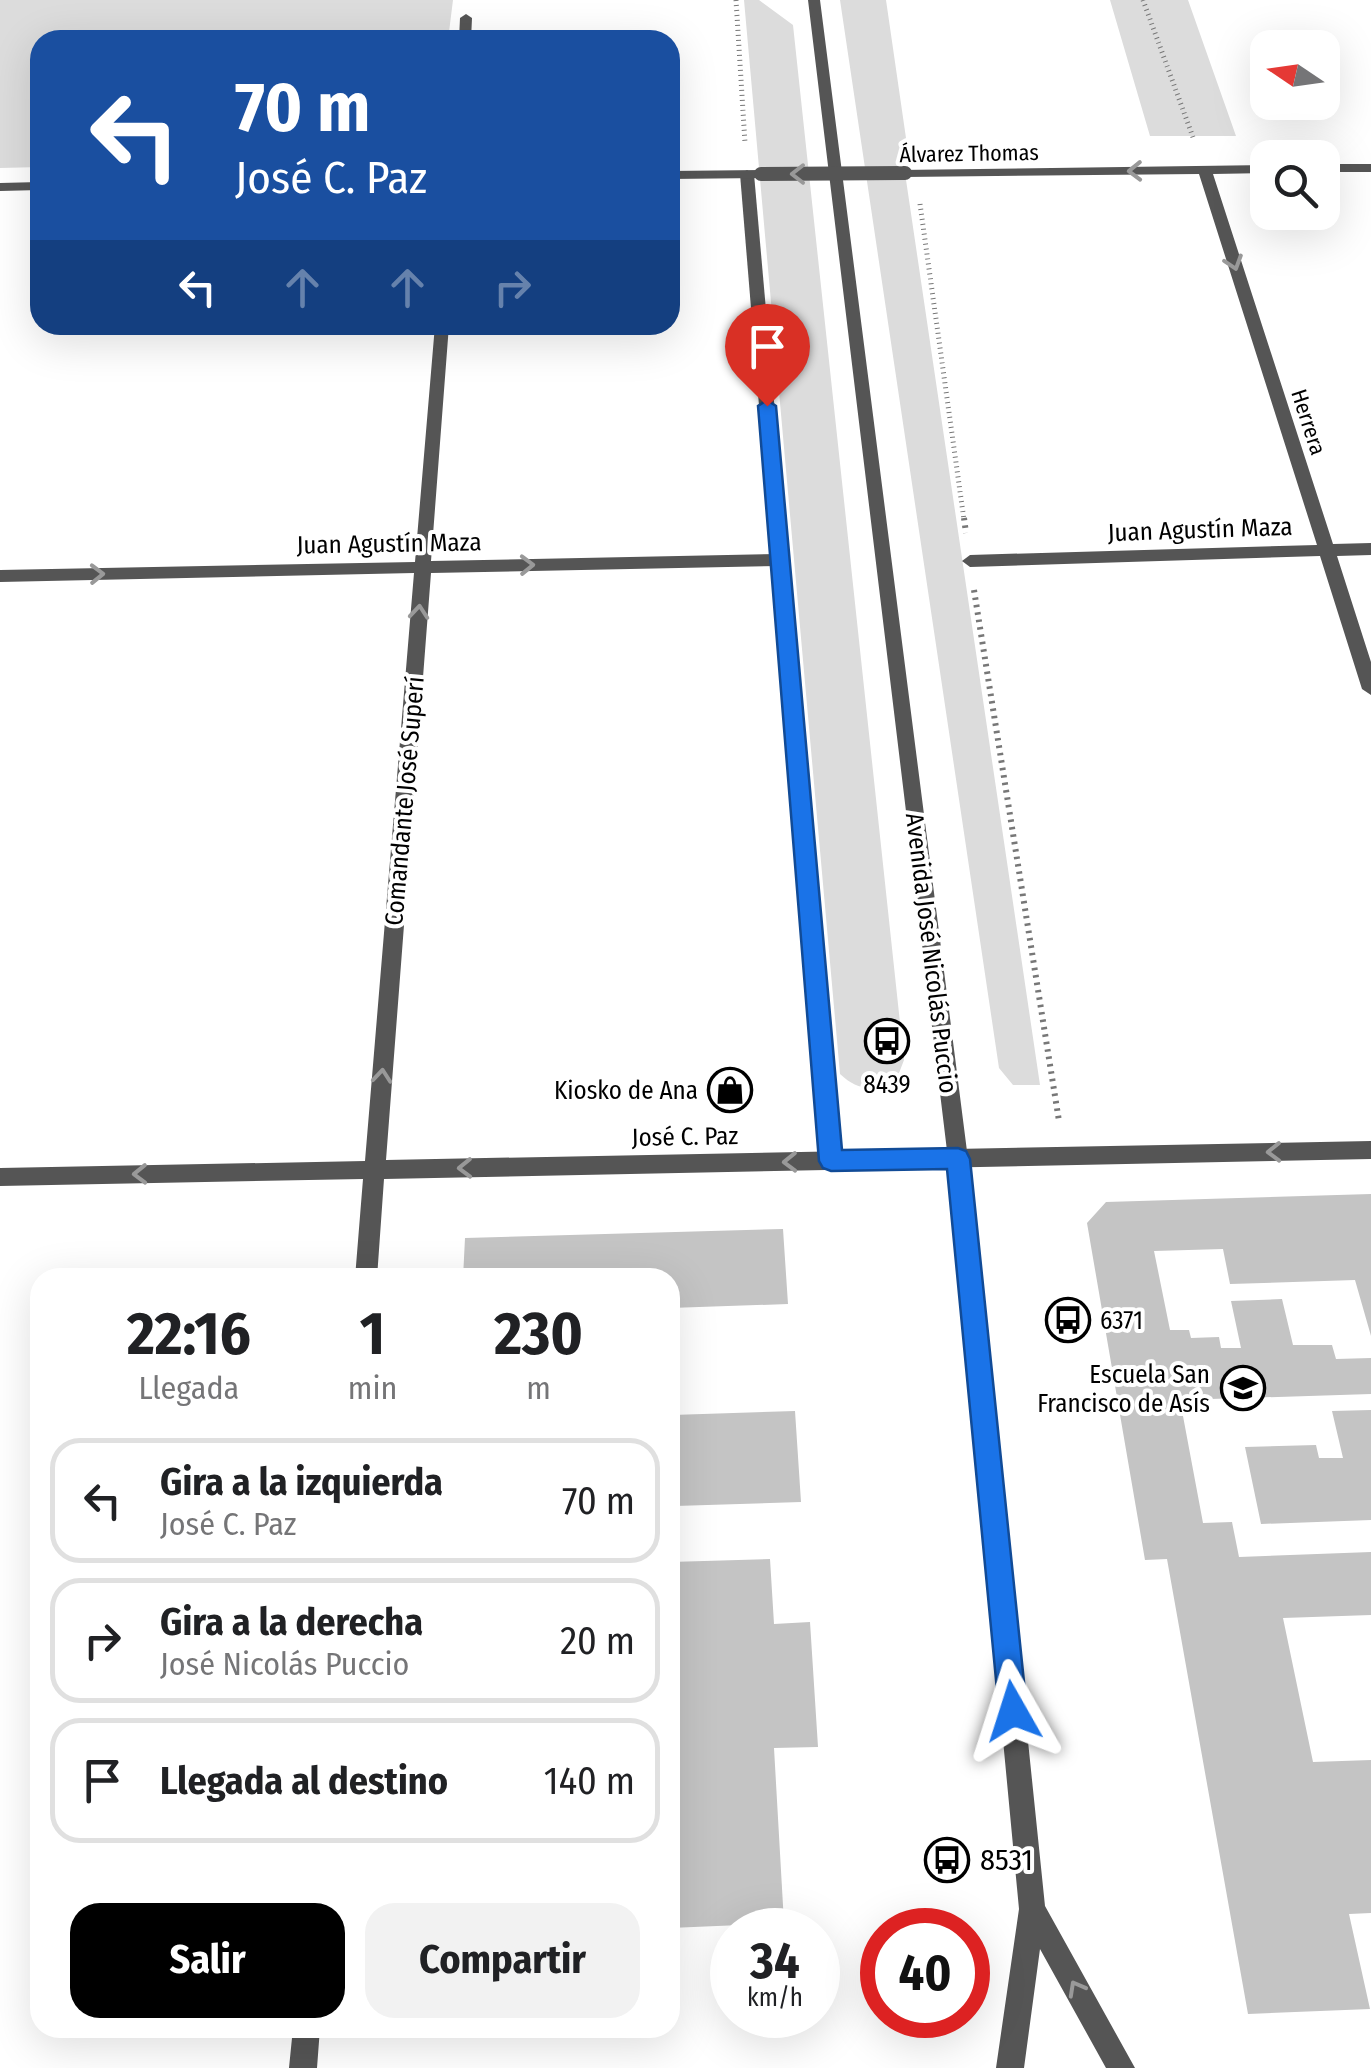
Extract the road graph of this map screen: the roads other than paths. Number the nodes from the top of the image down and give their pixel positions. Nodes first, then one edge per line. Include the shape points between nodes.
1 (814, 0) edge
2 (466, 18) dead end
3 (465, 30) edge
4 (1340, 168) edge
5 (1371, 168) edge
6 (1250, 169) edge
7 (1204, 170) junction
8 (754, 174) junction
9 (680, 175) edge
10 (30, 186) edge
11 (0, 187) edge
12 (441, 335) edge
13 (1371, 549) edge
14 (1326, 550) junction
15 (780, 560) junction
16 (970, 561) road end
17 (422, 567) junction
18 (0, 576) edge
19 (1371, 688) edge
20 (1371, 1150) edge
21 (958, 1159) junction
22 (831, 1161) junction
23 (375, 1170) junction
24 (0, 1177) edge
25 (367, 1268) edge
26 (1032, 1909) junction
27 (306, 2038) edge
28 (304, 2068) edge
29 (1010, 2068) edge
30 (1121, 2068) edge

1 - 21 street, Avenida José Nicolás Puccio
2 - 3 street
4 - 5 street
6 - 7 street, Álvarez Thomas
7 -> 8 street, Álvarez Thomas, bridge
7 -> 14 street, Herrera
8 - 9 street, Álvarez Thomas
8 - 15 street
10 - 11 street
12 - 17 street, Comandante José Superí
13 - 14 street, Juan Agustín Maza
14 - 16 street, Juan Agustín Maza
14 - 19 street, Herrera
17 -> 15 street, Juan Agustín Maza
15 - 22 street
18 -> 17 street, Juan Agustín Maza
23 -> 17 street, Comandante José Superí
20 -> 21 street, José C. Paz
21 - 22 street, José C. Paz
21 - 26 street, Avenida José Nicolás Puccio
22 -> 23 street, José C. Paz
23 -> 24 street, José C. Paz
23 - 25 street, Comandante José Superí
26 - 29 street, Avenida José Nicolás Puccio
30 -> 26 street, Avenida José Nicolás Puccio
27 - 28 street

